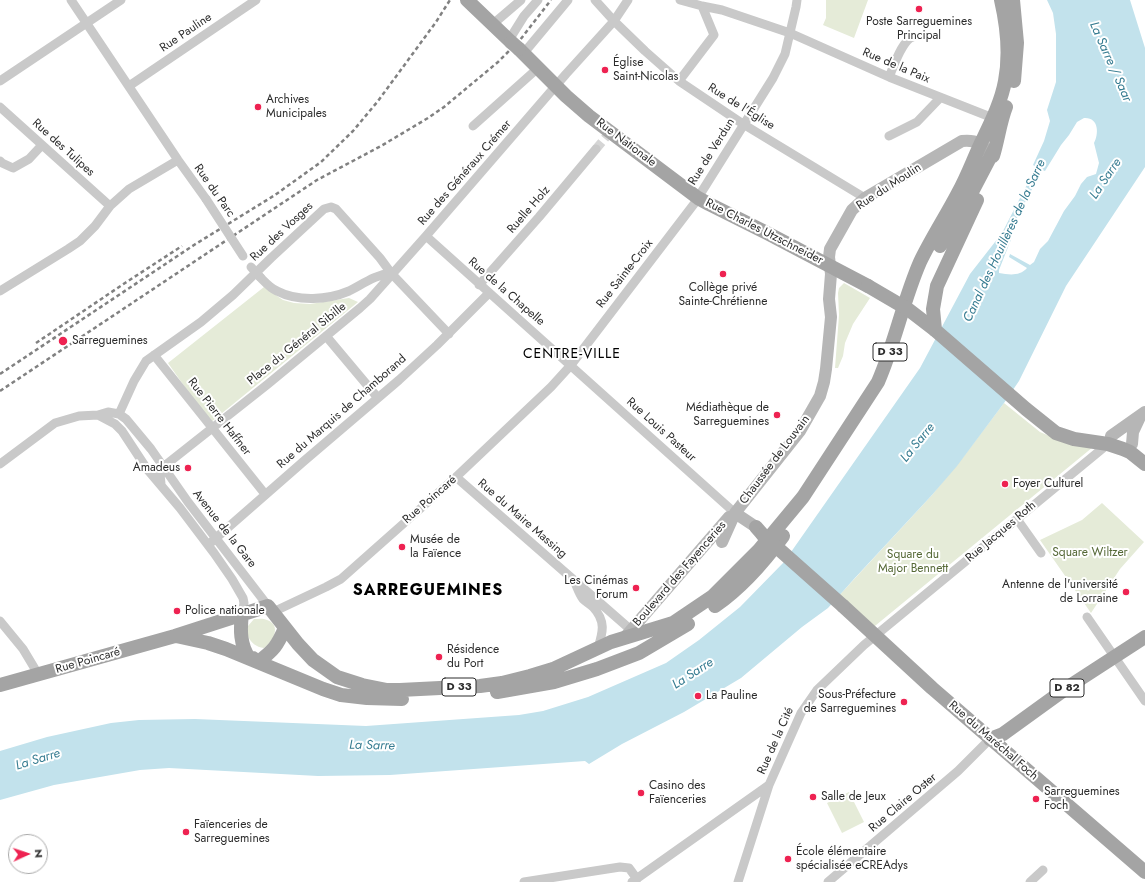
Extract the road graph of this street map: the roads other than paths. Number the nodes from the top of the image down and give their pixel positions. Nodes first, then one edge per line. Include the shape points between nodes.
1 (71, 0) edge
2 (121, 0) edge
3 (256, 0) edge
4 (468, 0) edge
5 (521, 0) edge
6 (538, 0) edge
7 (568, 0) edge
8 (595, 0) edge
9 (628, 0) edge
10 (680, 0) edge
11 (797, 0) edge
12 (1001, 0) edge
13 (1013, 0) edge
14 (702, 6) junction
15 (614, 21) junction
16 (86, 24) junction
17 (493, 24) junction
18 (790, 33) junction
19 (913, 37) dead end
20 (515, 46) junction
21 (538, 68) junction
22 (889, 77) junction
23 (0, 81) edge
24 (678, 81) junction
25 (129, 86) junction
26 (556, 86) junction
27 (940, 98) junction
28 (0, 107) edge
29 (992, 118) junction
30 (744, 124) junction
31 (473, 126) dead end
32 (889, 136) dead end
33 (981, 144) junction
34 (42, 146) junction
35 (596, 149) tunnel mouth
36 (992, 154) junction
37 (178, 160) junction
38 (0, 161) edge
39 (698, 198) junction
40 (866, 198) junction
41 (110, 206) junction
42 (426, 236) junction
43 (830, 266) junction
44 (391, 274) junction
45 (479, 285) junction
46 (0, 291) edge
47 (489, 293) junction
48 (935, 330) junction
49 (449, 334) junction
50 (326, 336) junction
51 (154, 355) junction
52 (571, 365) junction
53 (378, 398) junction
54 (1143, 413) edge
55 (119, 414) junction
56 (98, 415) junction
57 (212, 428) junction
58 (1109, 440) junction
59 (1132, 444) junction
60 (1145, 456) edge
61 (0, 464) edge
62 (1145, 464) edge
63 (163, 467) junction
64 (456, 477) junction
65 (161, 484) junction
66 (265, 494) junction
67 (735, 513) junction
68 (1017, 519) junction
69 (759, 531) joint
70 (216, 538) junction
71 (722, 542) dead end
72 (208, 545) junction
73 (1041, 553) dead end
74 (572, 579) junction
75 (578, 590) junction
76 (271, 609) junction
77 (242, 614) junction
78 (1087, 618) dead end
79 (0, 621) edge
80 (286, 628) junction
81 (633, 634) junction
82 (175, 636) junction
83 (876, 636) junction
84 (1145, 637) edge
85 (598, 648) junction
86 (250, 654) junction
87 (1115, 657) junction
88 (38, 674) junction
89 (0, 686) edge
90 (1145, 701) edge
91 (990, 739) junction
92 (769, 785) junction
93 (1043, 870) dead end
94 (1145, 872) edge
95 (634, 880) edge
96 (524, 882) edge
97 (738, 882) edge
98 (828, 882) edge
99 (1030, 882) edge

1 - 16 street, Rue du Parc
2 - 16 street
3 - 25 street, Rue Pauline
4 - 17 main road, Rue Nationale
5 - 17 street
6 - 20 street via 524,16
7 - 20 street
8 - 15 street, Rue de l'Église
9 - 15 street, Rue des Généraux Crémer
10 - 14 street, Rue de la Paix
11 - 18 street, Rue de Verdun
12 - 29 main road, D 33 via 1006,27 1007,62 1004,86
13 - 36 main road, D 33 via 1018,43 1016,72
14 - 18 street, Rue de la Paix via 722,10
14 - 24 street via 714,35
15 - 24 street, Rue de l'Église
15 - 26 street, Rue des Généraux Crémer
16 - 23 street
16 - 25 street, Rue du Parc
17 - 20 main road, Rue Nationale
18 - 22 street, Rue de la Paix
18 - 30 street, Rue de Verdun via 785,54 773,78
19 - 22 street via 908,38 904,44
20 - 21 main road, Rue Nationale
21 - 26 main road, Rue Nationale
21 - 31 street
22 - 27 street, Rue de la Paix
24 - 30 street, Rue de l'Église
25 - 37 street, Rue du Parc
26 - 39 main road, Rue Nationale via 608,134
26 - 42 street, Rue des Généraux Crémer
27 - 29 street, Rue de la Paix
27 - 32 street via 917,122
28 - 34 street, Rue des Tulipes
29 - 33 main road, D 33
30 - 39 street, Rue de Verdun
30 - 40 street, Rue de l'Église
33 - 36 street
33 - 40 street, Rue du Moulin via 962,141
33 - 81 main road, D 33 via 959,192 921,261 878,382 803,497 759,550 713,596 673,623
34 - 38 street via 13,168
34 - 41 street, Rue des Tulipes
35 - 45 street, Ruelle Holz
36 - 48 main road, D 33 via 984,184 937,286 933,309
36 - 86 main road, D 33 via 932,260 920,287 894,366 871,409 809,501 766,558 718,603 686,625 639,653 607,665 554,682 472,695 388,699 341,695
37 - 41 street via 129,189
37 - 44 street, Rue du Parc, bridge via 243,256 260,277 277,291 317,298 341,294 375,277
39 - 43 main road, Rue Charles Utzschneider
39 - 52 street, Rue Sainte-Croix
40 - 43 street, Rue du Moulin via 852,210 831,245
41 - 46 street via 80,241
42 - 44 street, Rue des Généraux Crémer
42 - 45 street, Rue de la Chapelle
43 - 48 main road, bridge via 909,310
43 - 67 street, Chaussée de Louvain via 831,317 823,389 800,431
44 - 49 street, Rue des Vosges
44 - 50 street, Place du Général Sibille via 360,308
44 - 51 street, Rue des Vosges via 380,258 336,210 331,207 324,209 233,295 205,319
45 - 47 street, Rue de la Chapelle
47 - 49 street, Rue du Marquis de Chamborand
47 - 52 street, Rue de la Chapelle
48 - 58 main road via 1041,420
49 - 53 street, Rue du Marquis de Chamborand
50 - 53 street
50 - 57 street, Place du Général Sibille
51 - 55 street, Rue des Vosges via 140,370
51 - 57 street, Rue Pierre Haffner
52 - 64 street, Rue Poincaré
52 - 67 street, Rue Louis Pasteur
53 - 66 street, Rue du Marquis de Chamborand
54 - 58 street, Rue Jacques Roth
54 - 59 street via 1132,432
55 - 56 street via 108,412
55 - 63 street, Avenue de la Gare via 129,422
56 - 61 street via 69,418 53,425
56 - 65 street, Avenue de la Gare via 122,431
57 - 63 street, Place du Général Sibille
57 - 66 street, Rue Pierre Haffner
58 - 59 main road
58 - 62 main road
58 - 68 street, Rue Jacques Roth
59 - 60 main road
63 - 65 street via 160,474
63 - 70 street, Avenue de la Gare
64 - 74 street, Rue du Maire Massing
64 - 76 street, Rue Poincaré via 341,579
65 - 72 street, Avenue de la Gare
66 - 70 street, Rue du Marquis de Chamborand
67 - 69 street
67 - 71 street
67 - 81 street, Boulevard des Fayenceries via 727,519
68 - 73 street
68 - 83 street, Rue Jacques Roth
69 - 83 main road, Rue du Maréchal Foch, bridge
70 - 72 street, Rue du Marquis de Chamborand
70 - 76 street, Avenue de la Gare
72 - 77 street, Avenue de la Gare via 243,598
74 - 75 street, Rue du Maire Massing
74 - 81 street, Rue du Maire Massing
75 - 81 street, Rue du Maire Massing
75 - 85 street, Rue du Maire Massing via 600,616 603,633
76 - 77 main road, D 33
76 - 80 main road, D 33
77 - 82 main road, Rue Poincaré / D 33
77 - 86 main road via 240,628
78 - 87 street
79 - 88 street via 23,649
80 - 85 main road, Boulevard des Fayenceries / D 33 via 313,660 329,672 349,682 387,690 502,683 554,669
80 - 86 main road via 276,646
81 - 85 main road, Boulevard des Fayenceries / D 33
82 - 86 main road, Rue Poincaré / D 33
82 - 88 main road, Rue Poincaré / D 33
83 - 91 main road, Rue du Maréchal Foch
83 - 92 street, Rue de la Cité via 817,690 800,713
84 - 87 main road, D 82
87 - 90 street
87 - 91 main road, D 82 via 1003,734
88 - 89 main road, Rue Poincaré / D 33
91 - 94 main road, Rue du Maréchal Foch
91 - 98 street, Rue Claire Oster via 958,771
92 - 95 street
92 - 97 street, Rue de la Cité
93 - 99 street
95 - 96 street via 629,868 620,867

